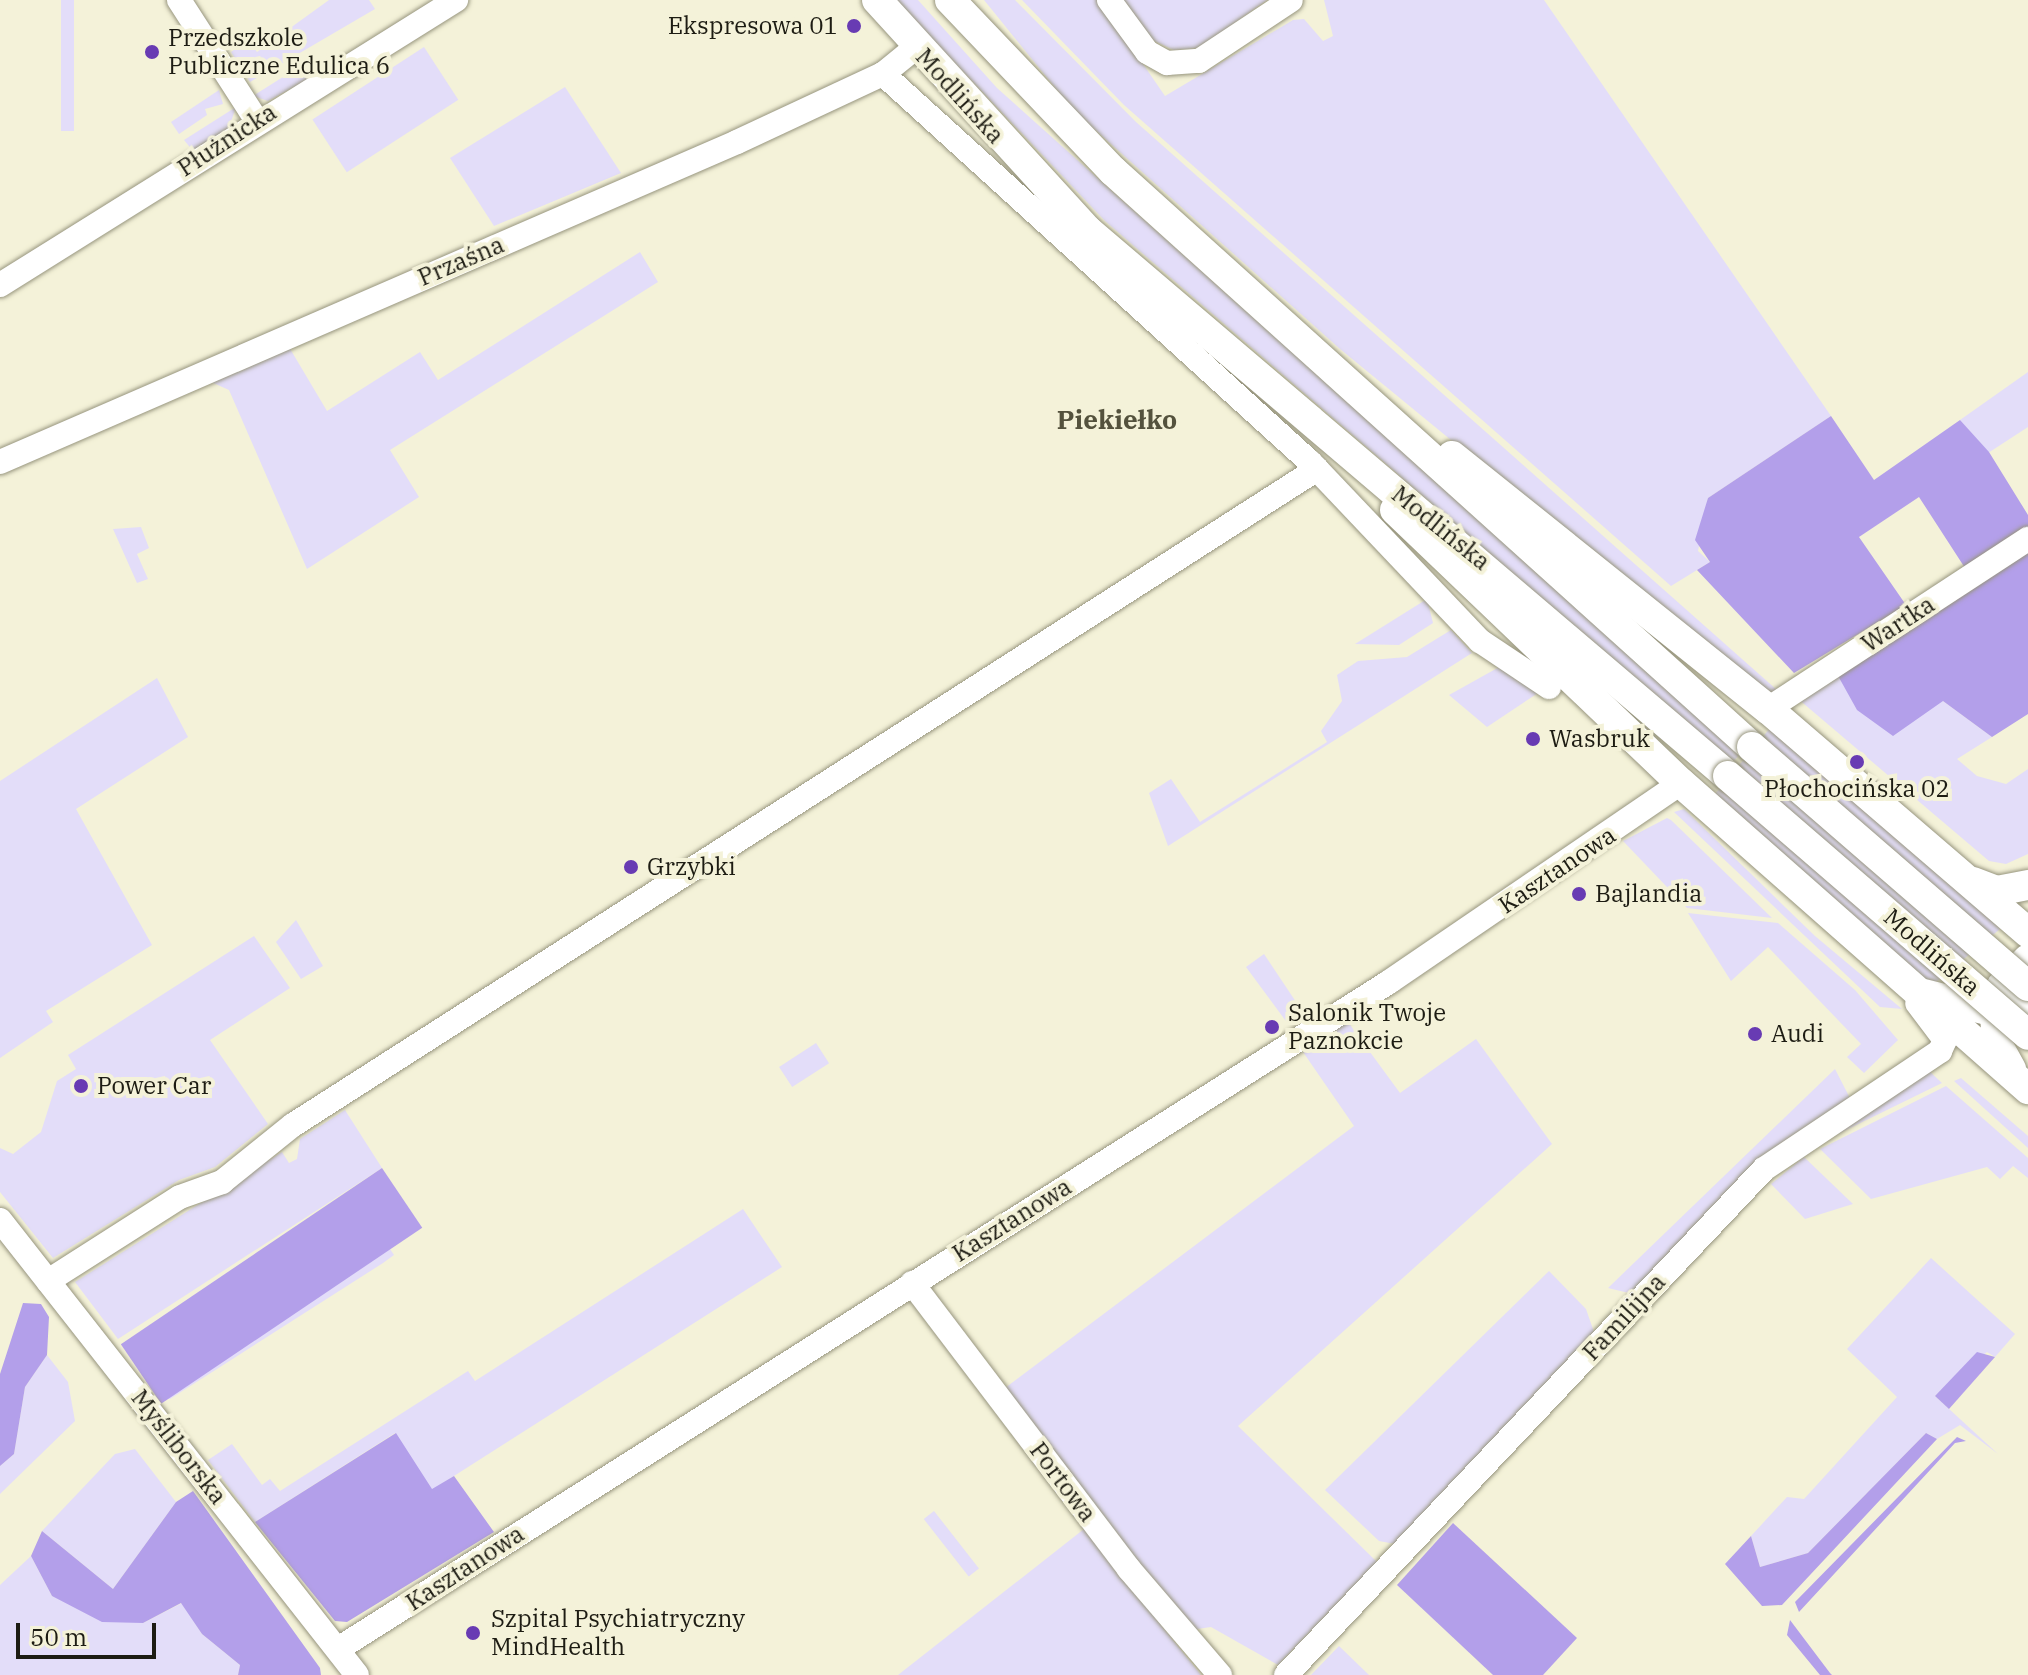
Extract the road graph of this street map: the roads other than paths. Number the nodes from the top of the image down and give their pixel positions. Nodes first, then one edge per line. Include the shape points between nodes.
1 (179, 0) edge
2 (456, 0) edge
3 (877, 0) edge
4 (950, 0) edge
5 (1109, 0) edge
6 (1291, 0) edge
7 (915, 48) junction
8 (883, 74) junction
9 (257, 121) junction
10 (0, 285) edge
11 (1303, 338) junction
12 (1314, 425) junction
13 (0, 462) edge
14 (1317, 469) junction
15 (2028, 539) edge
16 (1549, 687) dead end
17 (1768, 709) junction
18 (1681, 783) junction
19 (1971, 881) junction
20 (2028, 885) edge
21 (2028, 933) edge
22 (2028, 959) edge
23 (2028, 986) edge
24 (1907, 988) junction
25 (2028, 1000) edge
26 (1995, 1012) junction
27 (2028, 1035) edge
28 (2022, 1083) edge
29 (0, 1220) edge
30 (48, 1281) junction
31 (912, 1283) junction
32 (338, 1649) junction
33 (357, 1675) edge
34 (1220, 1675) edge
35 (1286, 1675) edge

1 - 9 street
2 - 9 street, Płużnicka
3 - 7 main road, Modlińska
4 - 11 main road, Modlińska via 1062,123
5 - 6 street via 1147,52 1167,63 1199,61
7 - 8 street, Przaśna
7 - 12 main road, Modlińska via 1088,231
8 - 13 street, Przaśna
8 - 14 street, Modlińska
9 - 10 street, Płużnicka
11 - 17 main road
11 - 23 main road, Modlińska, bridge via 1752,747
12 - 18 main road, Modlińska via 1423,540
12 - 27 main road, Modlińska, bridge
14 - 16 street, Modlińska via 1480,641
14 - 30 street via 293,1125 222,1182 180,1197
15 - 17 street, Wartka
17 - 19 main road
18 - 24 main road, Modlińska
18 - 31 street, Kasztanowa via 1415,966
19 - 20 main road via 1997,891
19 - 21 main road
22 - 26 main road via 2002,986
24 - 26 main road
24 - 28 main road, Modlińska
24 - 35 street, Familijna via 1945,1040 1869,1100 1764,1169
25 - 26 main road
26 - 28 main road via 1997,1044
29 - 30 street, Myśliborska
30 - 32 street, Myśliborska
31 - 32 street, Kasztanowa
31 - 34 street, Portowa via 1129,1569
32 - 33 street, Myśliborska

